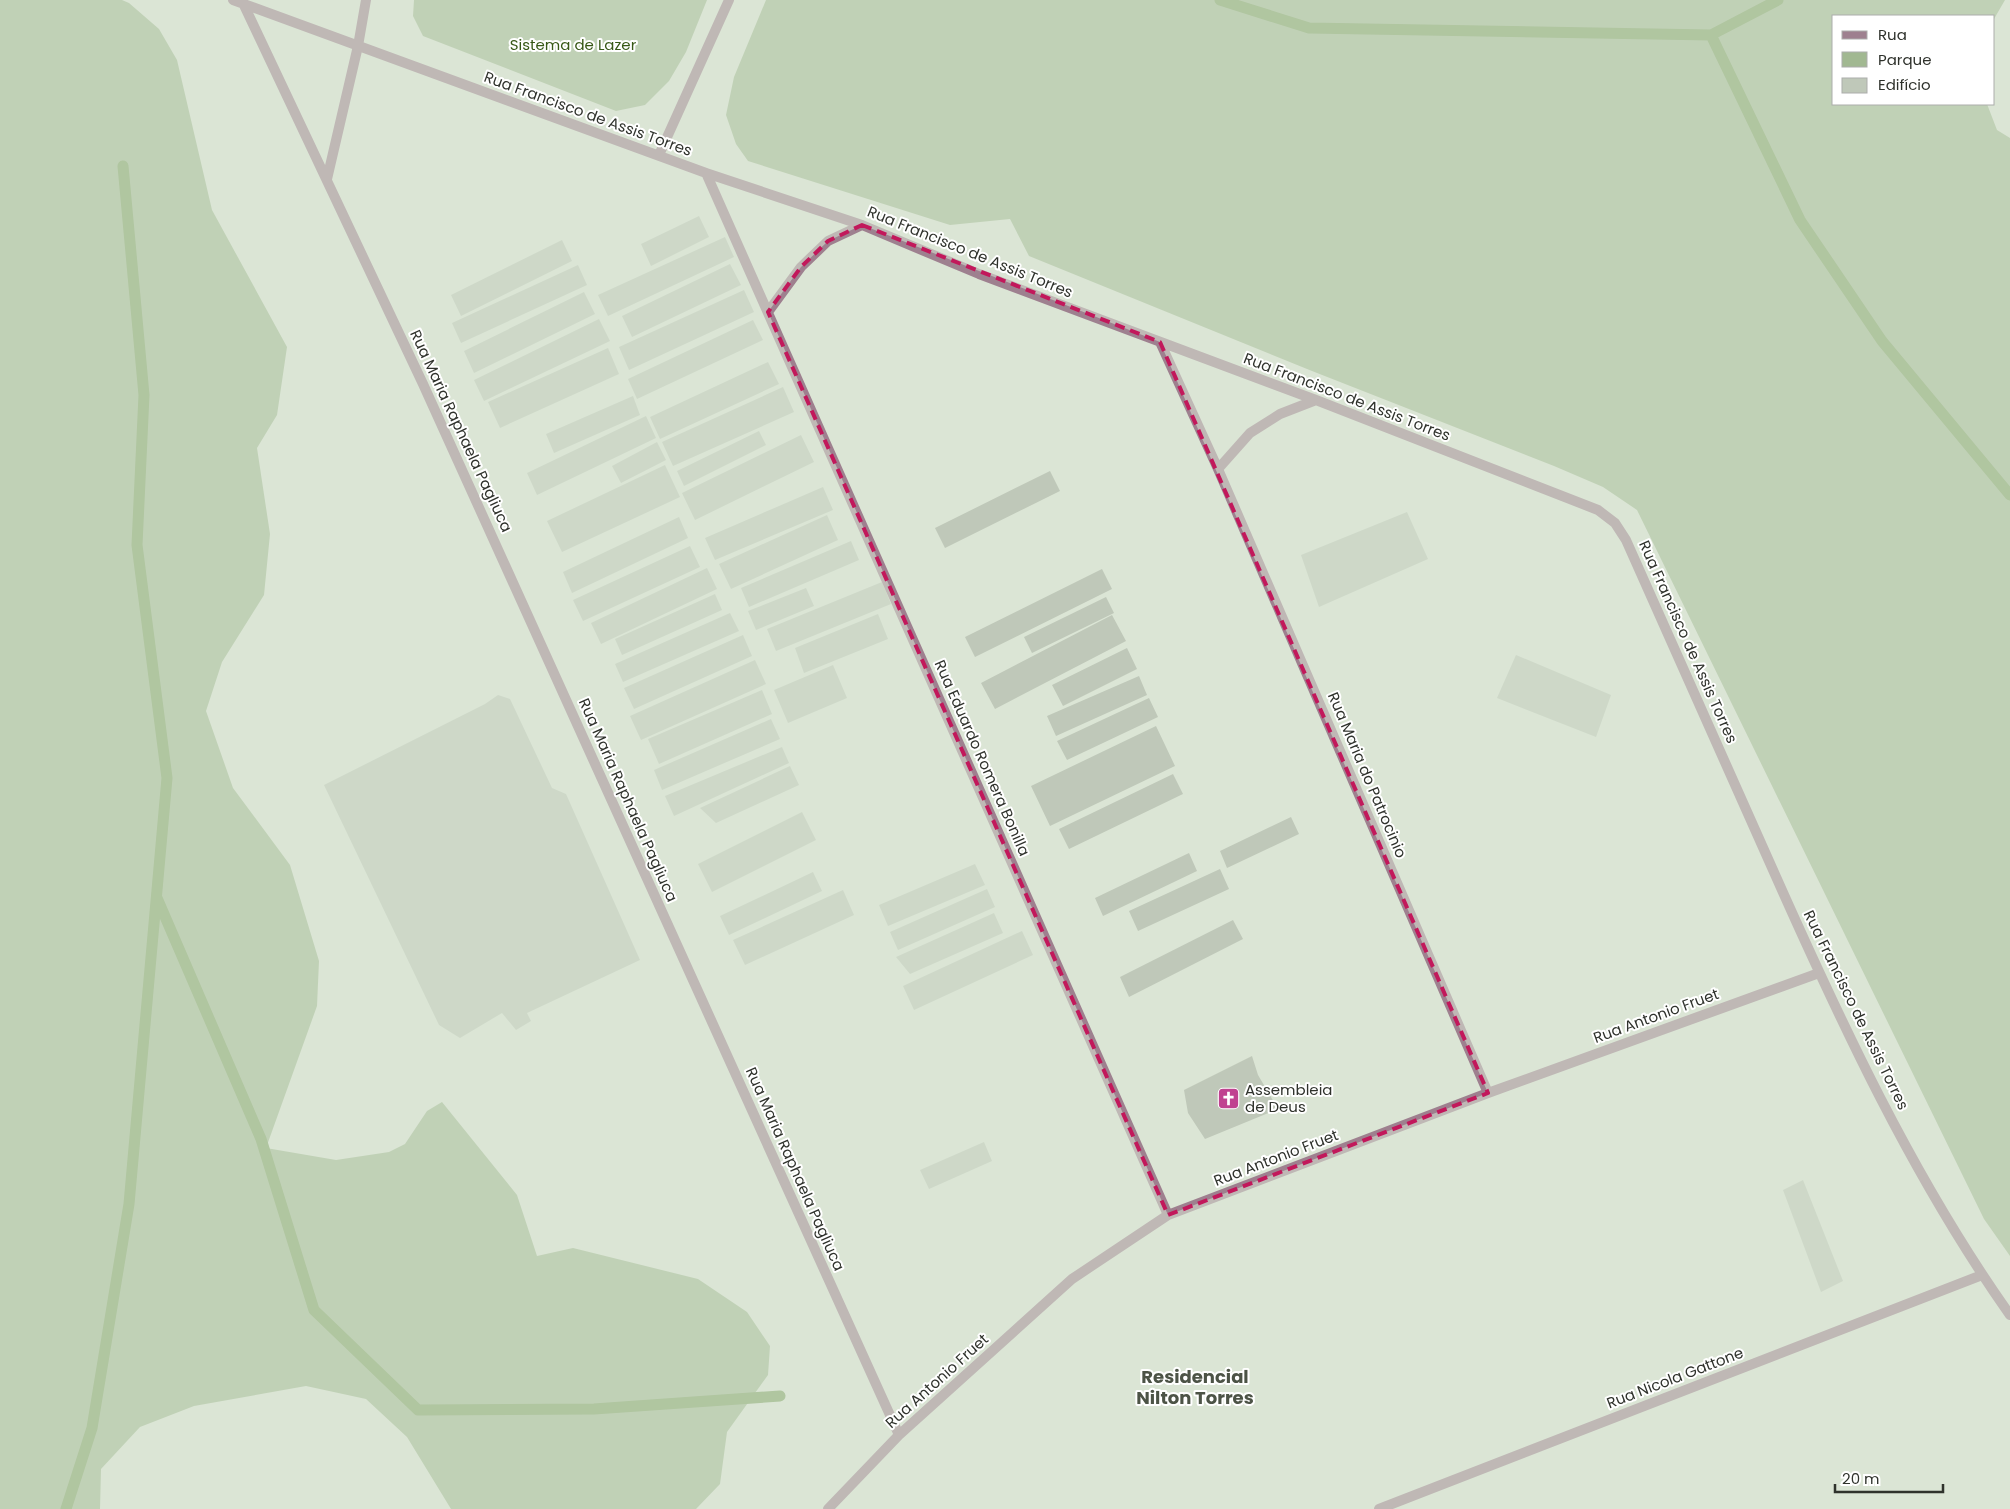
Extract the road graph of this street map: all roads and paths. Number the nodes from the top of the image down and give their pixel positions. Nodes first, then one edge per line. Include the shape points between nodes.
1 (366, 0) edge
2 (729, 0) edge
3 (238, 2) edge
4 (358, 46) junction
5 (659, 155) junction
6 (706, 173) junction
7 (327, 179) junction
8 (862, 225) junction
9 (768, 312) junction
10 (1160, 342) junction
11 (1316, 400) junction
12 (1218, 469) junction
13 (1819, 973) junction
14 (1488, 1093) junction
15 (1168, 1215) junction
16 (1982, 1275) junction
17 (2010, 1314) edge
18 (899, 1435) junction
19 (828, 1509) edge
20 (1379, 1509) edge

1 - 4 street
2 - 5 street
3 - 4 street, Rua Francisco de Assis Torres
3 - 7 street, Rua Maria Raphaela Pagliuca
4 - 5 street, Rua Francisco de Assis Torres
4 - 7 street
5 - 6 street, Rua Francisco de Assis Torres
6 - 8 street, Rua Francisco de Assis Torres
6 - 9 street, Rua Eduardo Romera Bonilla
7 - 18 street, Rua Maria Raphaela Pagliuca
8 - 9 street via 828,241 801,267
8 - 10 street, Rua Francisco de Assis Torres via 978,274
9 - 15 street, Rua Eduardo Romera Bonilla
10 - 11 street, Rua Francisco de Assis Torres
10 - 12 street, Rua Maria do Patrocinio
11 - 12 street via 1280,414 1250,433
11 - 13 street, Rua Francisco de Assis Torres via 1598,510 1615,523 1630,549
12 - 14 street, Rua Maria do Patrocinio
13 - 14 street, Rua Antonio Fruet
13 - 16 street, Rua Francisco de Assis Torres via 1906,1148
14 - 15 street, Rua Antonio Fruet
15 - 18 street, Rua Antonio Fruet via 1072,1279
16 - 17 street, Rua Francisco de Assis Torres
16 - 20 street, Rua Nicola Gattone
18 - 19 street, Rua Antonio Fruet

